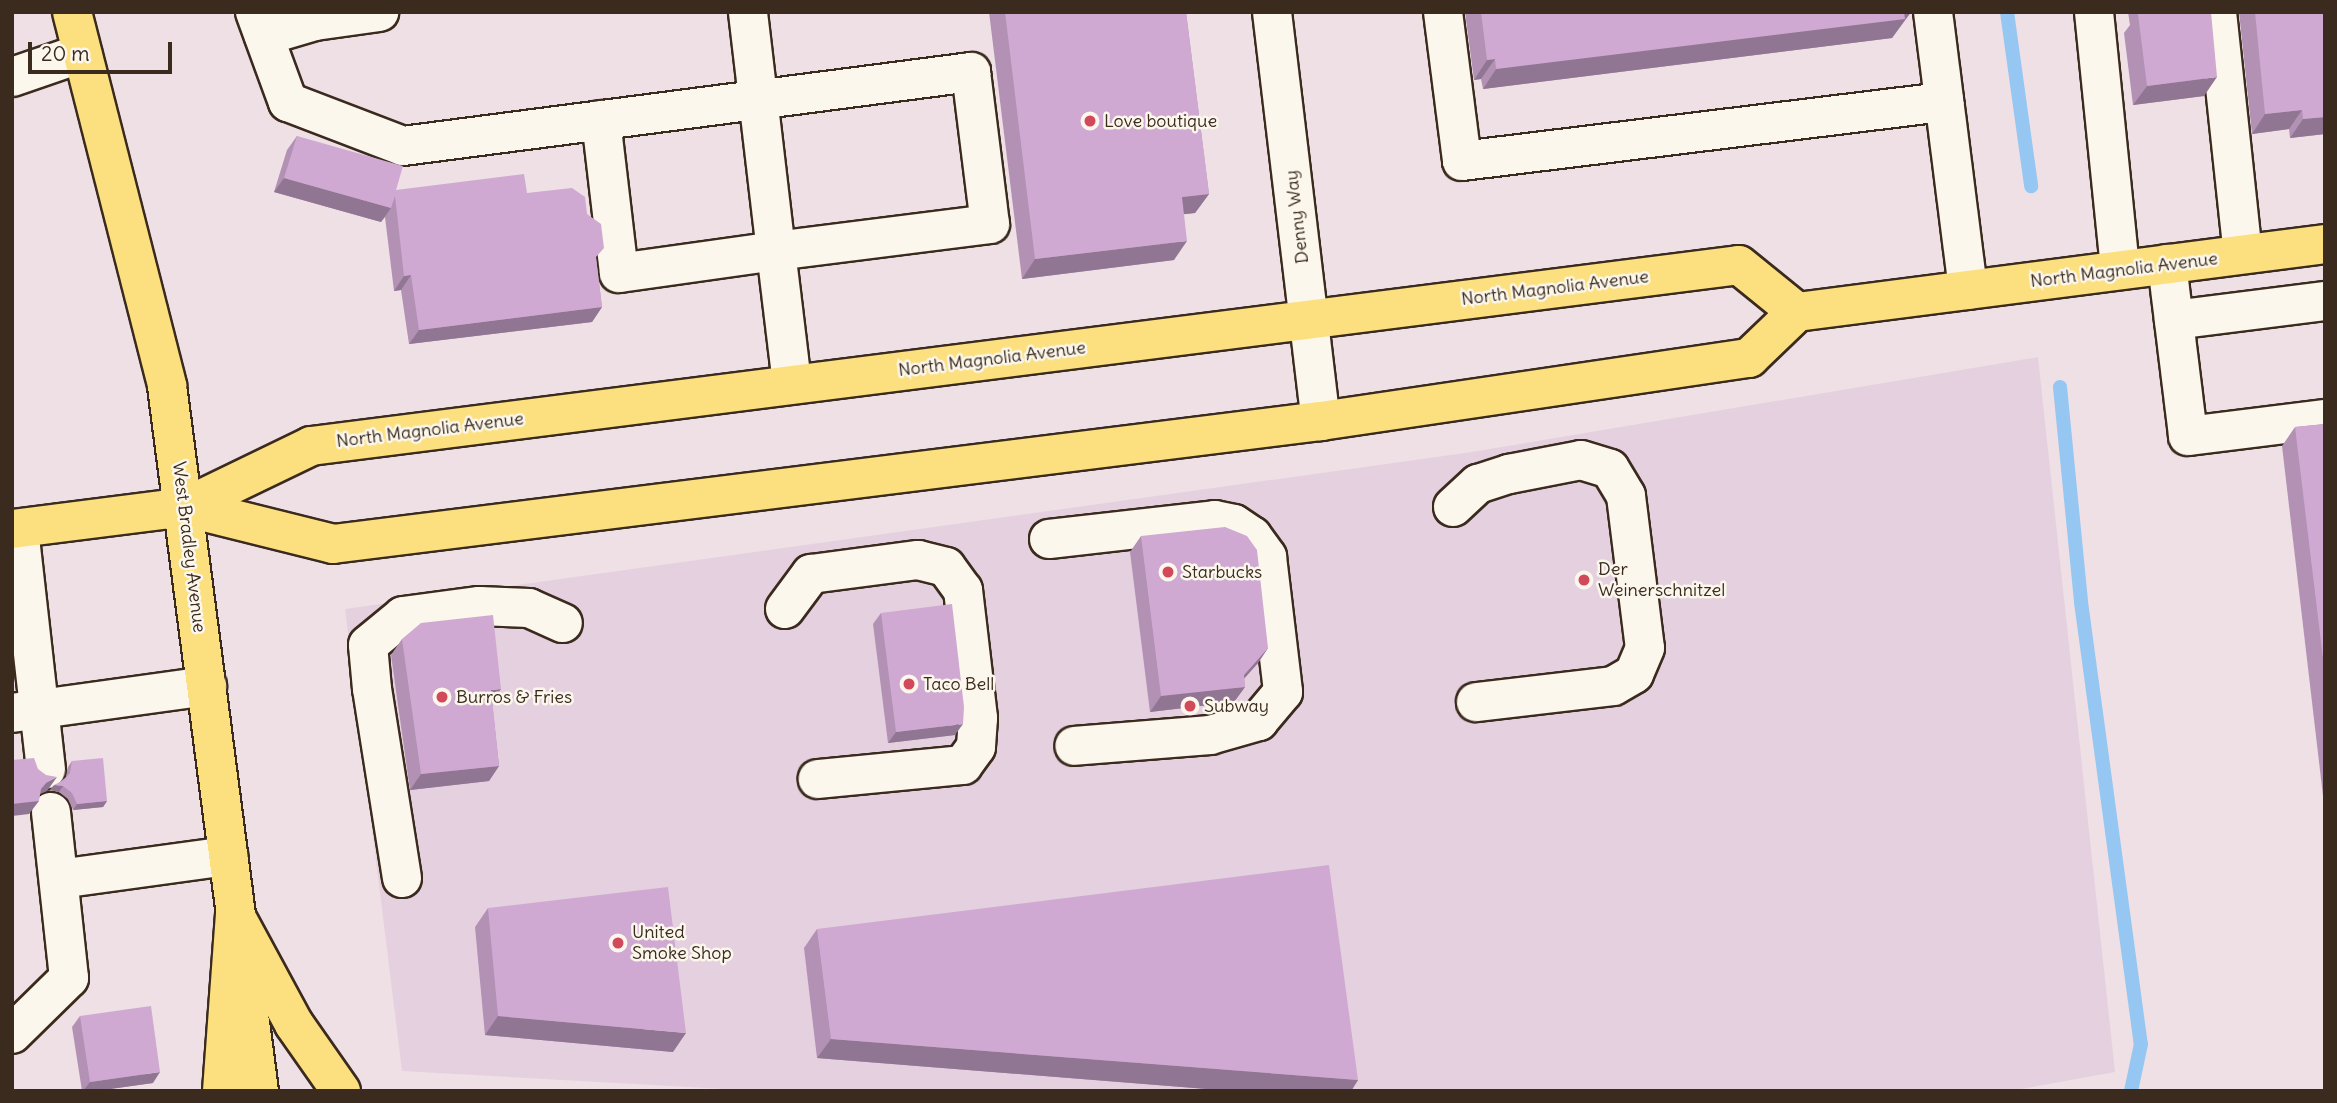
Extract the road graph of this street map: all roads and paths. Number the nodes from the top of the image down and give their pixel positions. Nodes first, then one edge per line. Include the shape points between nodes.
1 (72, 12) edge
2 (379, 12) edge
3 (748, 12) edge
4 (1272, 12) edge
5 (1443, 12) edge
6 (1933, 12) edge
7 (2094, 12) edge
8 (2217, 12) edge
9 (259, 24) edge
10 (82, 53) junction
11 (12, 77) edge
12 (759, 99) junction
13 (1944, 102) junction
14 (601, 120) junction
15 (2325, 244) edge
16 (776, 251) junction
17 (2243, 254) junction
18 (2167, 264) junction
19 (2120, 270) junction
20 (1968, 290) junction
21 (2325, 301) edge
22 (1797, 312) junction
23 (1310, 320) junction
24 (2174, 320) junction
25 (792, 384) junction
26 (2325, 419) edge
27 (1321, 421) junction
28 (185, 507) junction
29 (1453, 507) dead end
30 (16, 529) edge
31 (1049, 539) dead end
32 (785, 609) dead end
33 (563, 623) dead end
34 (207, 686) junction
35 (1476, 702) dead end
36 (26, 711) edge
37 (1074, 746) dead end
38 (46, 769) dead end
39 (818, 779) dead end
40 (51, 812) dead end
41 (228, 856) junction
42 (402, 878) dead end
43 (59, 879) junction
44 (235, 915) junction
45 (12, 1034) edge
46 (222, 1091) edge
47 (259, 1091) edge
48 (341, 1091) edge

1 - 10 main road, West Bradley Avenue
2 - 9 street
3 - 12 street
4 - 23 street, Denny Way
5 - 13 street via 1462,160
6 - 13 street
7 - 19 street
8 - 17 street
9 - 14 street via 288,102 403,146
10 - 11 street
10 - 28 main road, West Bradley Avenue via 167,386
12 - 14 street
12 - 16 street
12 - 16 street via 971,72 990,224
13 - 20 street
14 - 16 street via 620,273
15 - 17 main road, North Magnolia Avenue
16 - 25 street
17 - 18 main road, North Magnolia Avenue
18 - 19 main road, North Magnolia Avenue
18 - 24 street
19 - 20 main road, North Magnolia Avenue
20 - 22 main road, North Magnolia Avenue
21 - 24 street
22 - 23 main road, North Magnolia Avenue via 1739,265
22 - 27 main road, North Magnolia Avenue via 1749,358
23 - 25 main road, North Magnolia Avenue
23 - 27 street, Denny Way
24 - 26 street via 2188,436
25 - 28 main road, North Magnolia Avenue via 311,446
27 - 28 main road, North Magnolia Avenue via 333,544
28 - 30 main road, North Magnolia Avenue
28 - 34 main road, West Bradley Avenue
29 - 35 street via 1478,484 1509,474 1581,460 1610,469 1626,496 1645,648 1634,674 1613,686
30 - 36 street
31 - 37 street via 1215,520 1234,524 1252,536 1267,557 1279,651 1283,692 1259,721 1210,735
32 - 39 street via 811,574 918,560 946,567 963,590 978,718 976,747 962,765
33 - 42 street via 529,608 479,606 403,616 368,645
34 - 36 street
34 - 41 main road, West Bradley Avenue
36 - 38 street
40 - 43 street
41 - 43 street
41 - 44 main road, West Bradley Avenue
43 - 45 street via 69,978
44 - 46 main road
44 - 47 main road, West Bradley Avenue
44 - 48 main road via 294,1024

